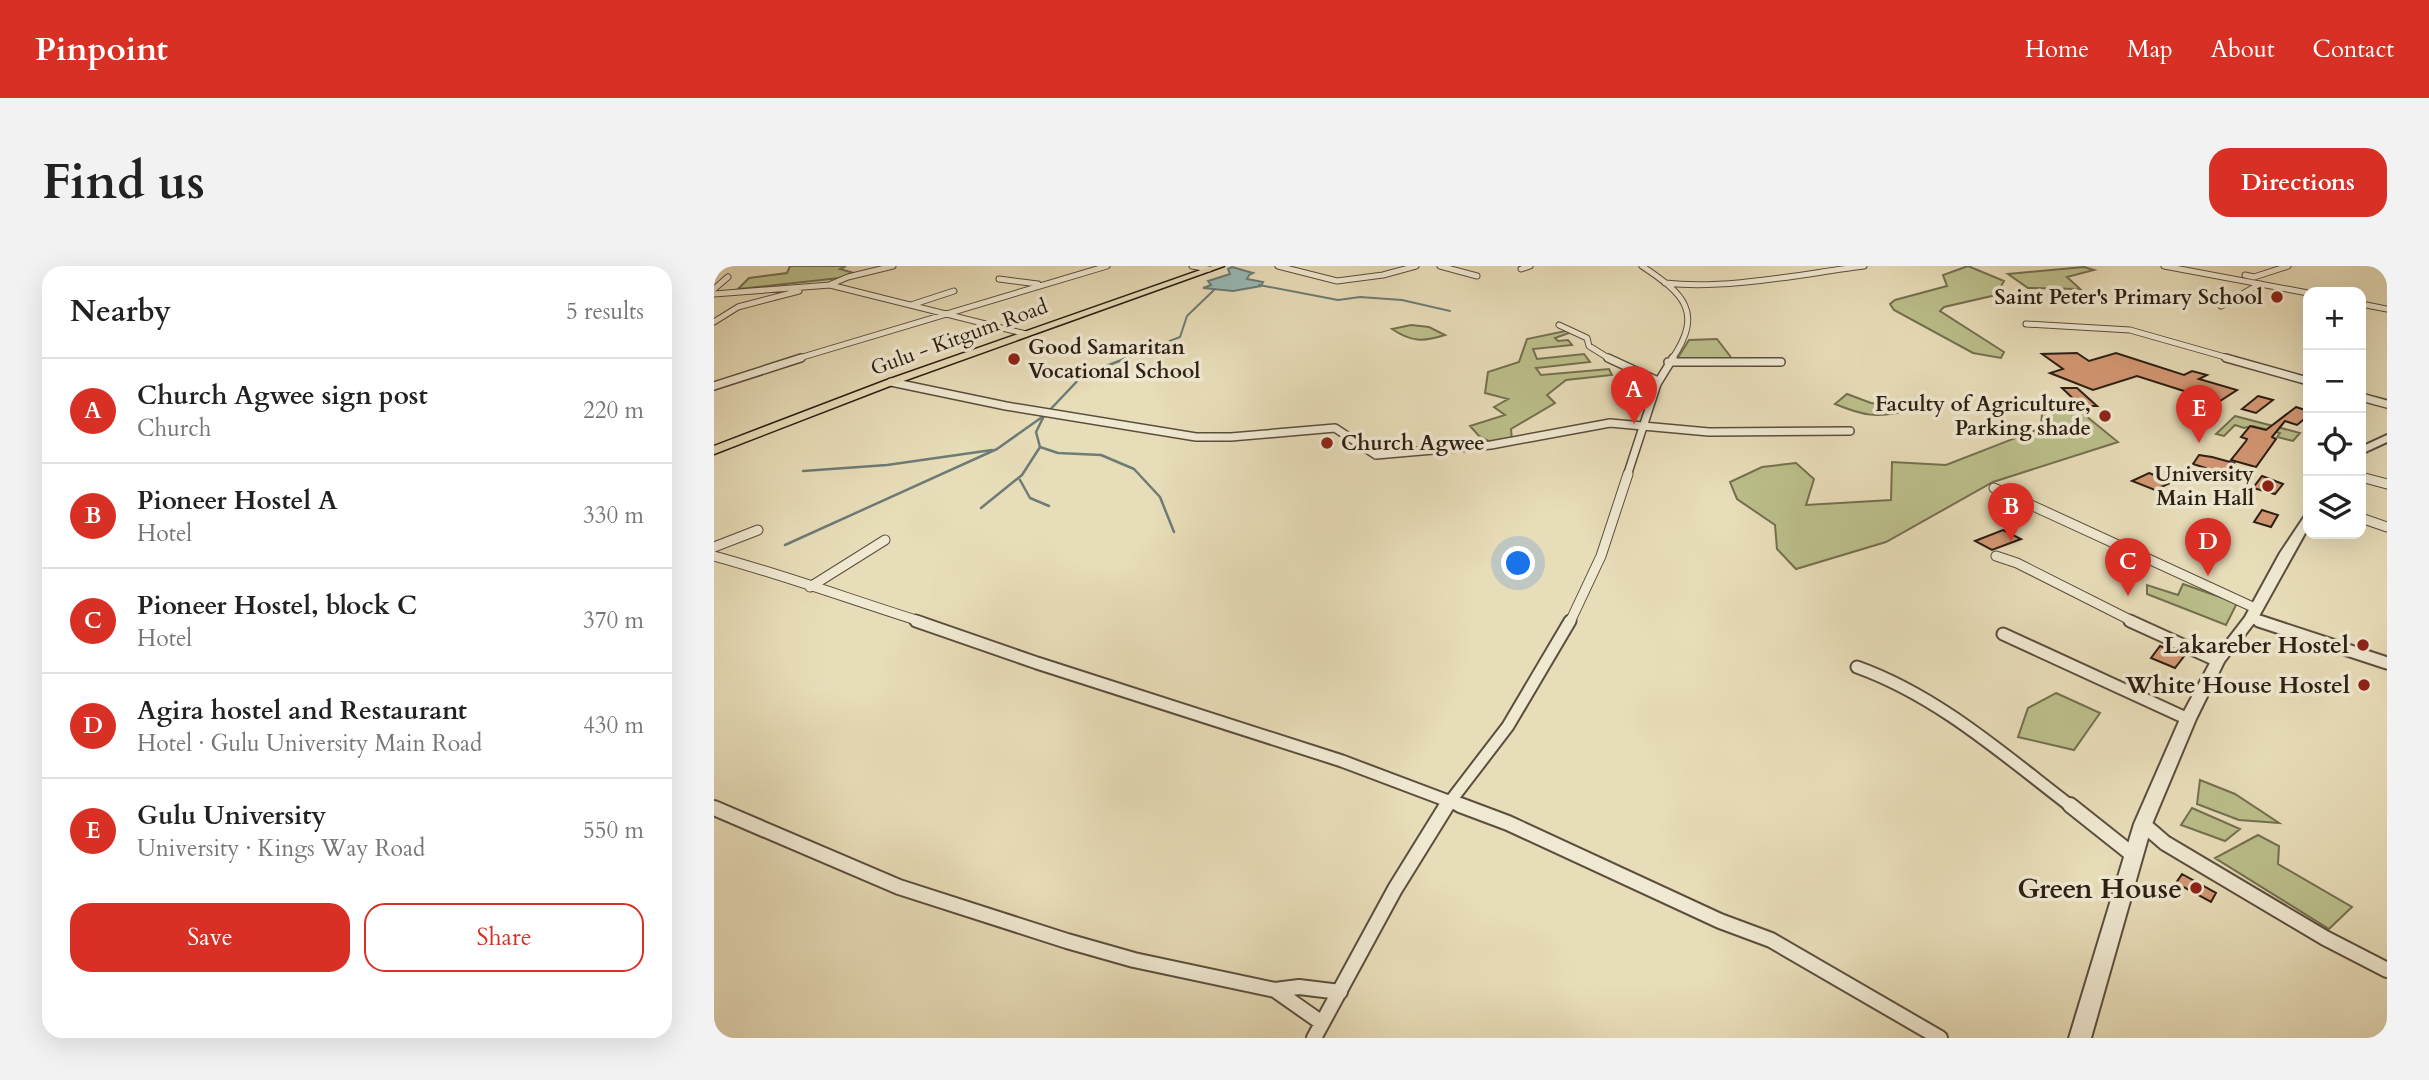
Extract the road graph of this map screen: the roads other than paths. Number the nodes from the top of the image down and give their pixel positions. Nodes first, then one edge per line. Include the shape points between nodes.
1 (893, 266) edge
2 (1107, 266) edge
3 (1192, 266) edge
4 (1278, 266) edge
5 (1416, 266) edge
6 (1440, 266) edge
7 (1530, 266) edge
8 (1632, 266) edge
9 (1864, 266) edge
10 (2164, 266) edge
11 (2288, 266) edge
12 (2174, 267) edge
13 (1214, 268) edge
14 (1521, 269) dead end
15 (1646, 269) edge
16 (1477, 276) dead end
17 (728, 277) dead end
18 (999, 279) dead end
19 (2240, 280) junction
20 (2260, 284) junction
21 (830, 285) junction
22 (1044, 285) junction
23 (1673, 285) junction
24 (714, 291) edge
25 (954, 291) dead end
26 (2303, 292) edge
27 (2366, 305) edge
28 (908, 306) junction
29 (2221, 306) dead end
30 (2387, 309) edge
31 (944, 314) junction
32 (714, 322) edge
33 (2026, 324) dead end
34 (1559, 325) dead end
35 (1026, 334) junction
36 (1668, 362) junction
37 (1781, 362) dead end
38 (2303, 380) edge
39 (1658, 381) junction
40 (891, 382) junction
41 (714, 386) edge
42 (2366, 398) edge
43 (2387, 404) edge
44 (1641, 427) junction
45 (1850, 431) dead end
46 (2387, 438) edge
47 (2366, 448) edge
48 (714, 450) edge
49 (2366, 478) edge
50 (2387, 484) edge
51 (1994, 488) dead end
52 (2366, 520) edge
53 (2303, 527) edge
54 (2387, 527) edge
55 (758, 530) dead end
56 (885, 540) dead end
57 (714, 547) edge
58 (714, 556) edge
59 (1996, 556) dead end
60 (810, 587) junction
61 (2253, 613) junction
62 (2003, 634) dead end
63 (2218, 661) junction
64 (2387, 663) edge
65 (1857, 667) dead end
66 (2188, 719) junction
67 (1449, 800) junction
68 (714, 808) edge
69 (2143, 824) junction
70 (2133, 855) junction
71 (2387, 970) edge
72 (1275, 990) junction
73 (1340, 992) junction
74 (1322, 1023) junction
75 (1314, 1038) edge
76 (1940, 1038) edge
77 (2080, 1038) edge

1 - 21 street
2 - 22 street
3 - 13 street
4 - 5 street via 1336,281
6 - 16 street
7 - 14 street
8 - 15 street
9 - 23 street
10 - 12 street
11 - 19 street via 2254,277 2238,275
12 - 19 street
13 - 35 main road, Gulu - Kitgum Road
15 - 23 street
17 - 24 street
18 - 22 street
19 - 20 street
20 - 26 street
20 - 29 street
21 - 24 street
21 - 28 street
21 - 32 street via 751,303
22 - 31 street
23 - 36 street via 1687,307 1690,322 1686,337
25 - 28 street
27 - 30 street
28 - 31 street
31 - 35 street
31 - 41 street
33 - 38 street via 2130,330
34 - 39 street via 1587,338 1589,346 1621,366
35 - 40 main road, Gulu - Kitgum Road
36 - 37 street
36 - 39 street
39 - 44 street
40 - 44 street via 1196,437 1335,428 1376,454 1492,445 1610,424
40 - 48 main road, Gulu - Kitgum Road
42 - 43 street
44 - 45 street via 1709,432
44 - 67 street via 1616,519 1591,580 1495,745
46 - 47 street
49 - 50 street
51 - 61 street
52 - 54 street
53 - 61 street
55 - 57 street
56 - 60 street
58 - 60 street via 782,574
59 - 63 street
60 - 67 street
61 - 63 street
61 - 64 street
62 - 66 street
63 - 66 street
65 - 70 street via 1924,695
66 - 69 street
67 - 73 street
67 - 76 street via 1771,940
68 - 72 street via 900,887 1000,920 1134,960
69 - 70 street
69 - 71 street via 2165,843
70 - 77 street
72 - 73 street via 1299,987
72 - 74 street
73 - 74 street
74 - 75 street

